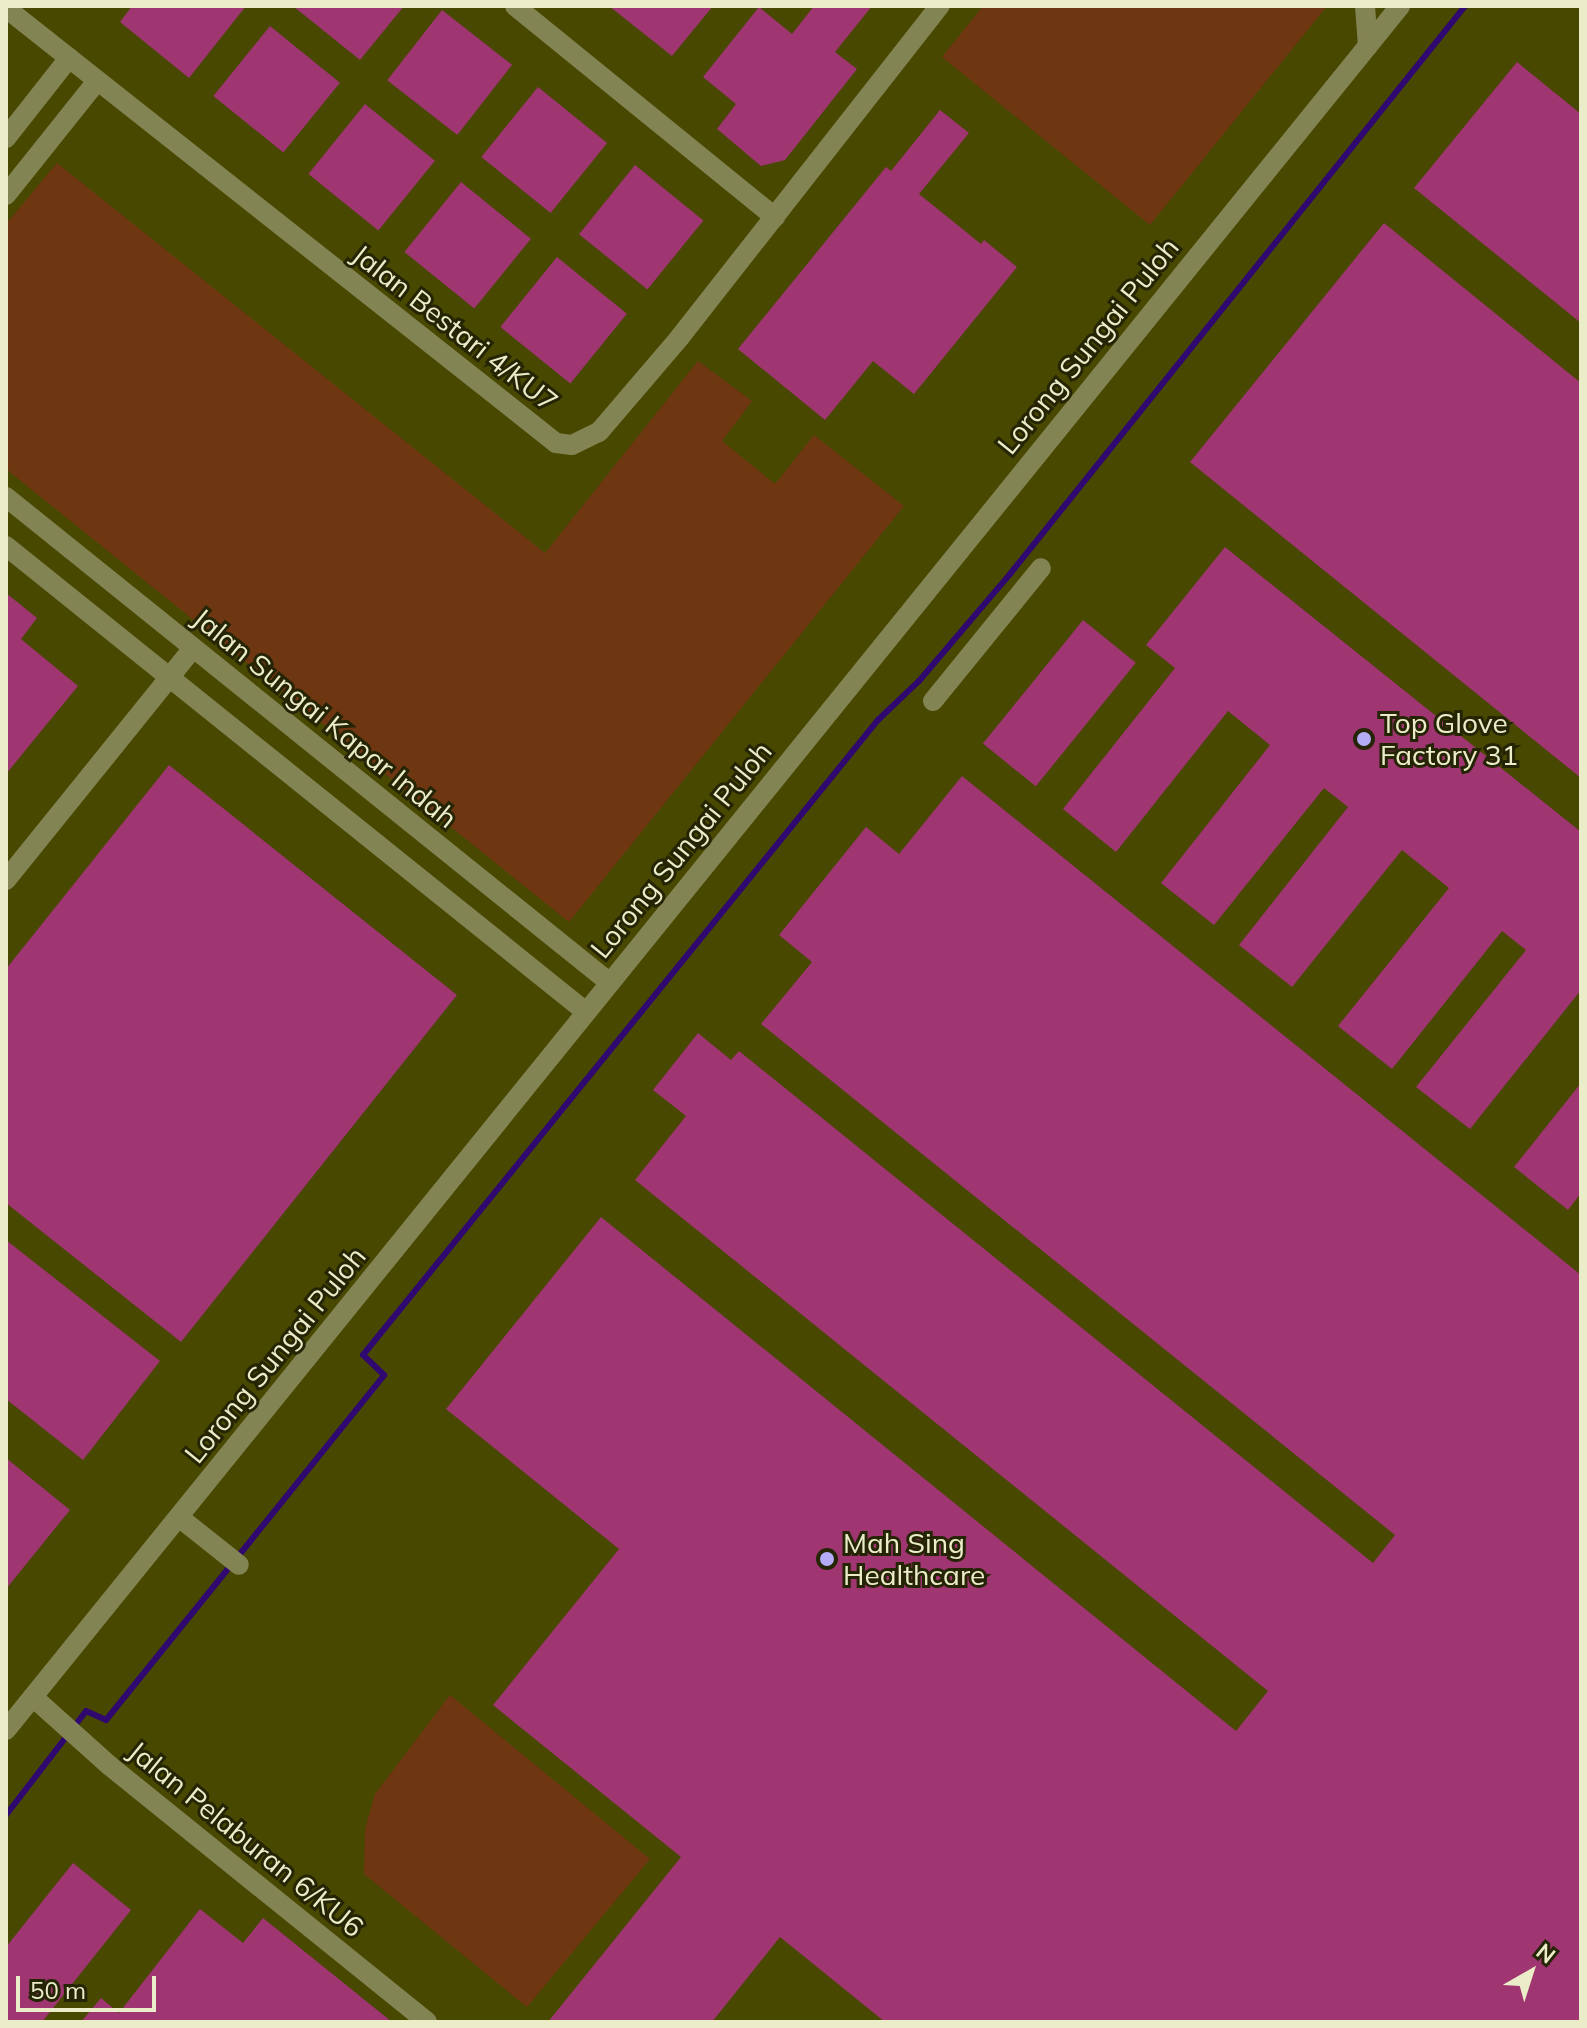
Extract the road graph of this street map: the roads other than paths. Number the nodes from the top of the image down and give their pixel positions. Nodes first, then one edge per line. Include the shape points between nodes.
1 (515, 6) edge
2 (940, 6) edge
3 (1365, 6) edge
4 (1400, 6) edge
5 (6, 8) edge
6 (1368, 46) junction
7 (69, 58) junction
8 (97, 81) junction
9 (6, 138) edge
10 (6, 195) edge
11 (775, 217) junction
12 (6, 497) edge
13 (6, 546) edge
14 (1041, 568) dead end
15 (193, 648) junction
16 (170, 678) junction
17 (933, 701) dead end
18 (6, 880) edge
19 (610, 983) junction
20 (586, 1012) junction
21 (180, 1518) junction
22 (239, 1565) dead end
23 (33, 1697) junction
24 (6, 1730) edge
25 (427, 2022) edge

1 - 11 street
2 - 11 street, Jalan Bestari 4/KU7
3 - 6 street
4 - 6 street, Lorong Sungai Puloh
5 - 7 street, Jalan Bestari 4/KU7
6 - 19 street, Lorong Sungai Puloh
7 - 8 street, Jalan Bestari 4/KU7
7 - 9 street
8 - 10 street
8 - 11 street, Jalan Bestari 4/KU7 via 556,443 572,445 599,432
12 - 15 street, Jalan Sungai Kapar Indah
13 - 16 street
14 - 17 street
15 - 16 street
15 - 19 street, Jalan Sungai Kapar Indah
16 - 18 street
16 - 20 street
19 - 20 street, Lorong Sungai Puloh
20 - 21 street, Lorong Sungai Puloh
21 - 22 street
21 - 23 street, Lorong Sungai Puloh
23 - 24 street, Lorong Sungai Puloh
23 - 25 street, Jalan Pelaburan 6/KU6

